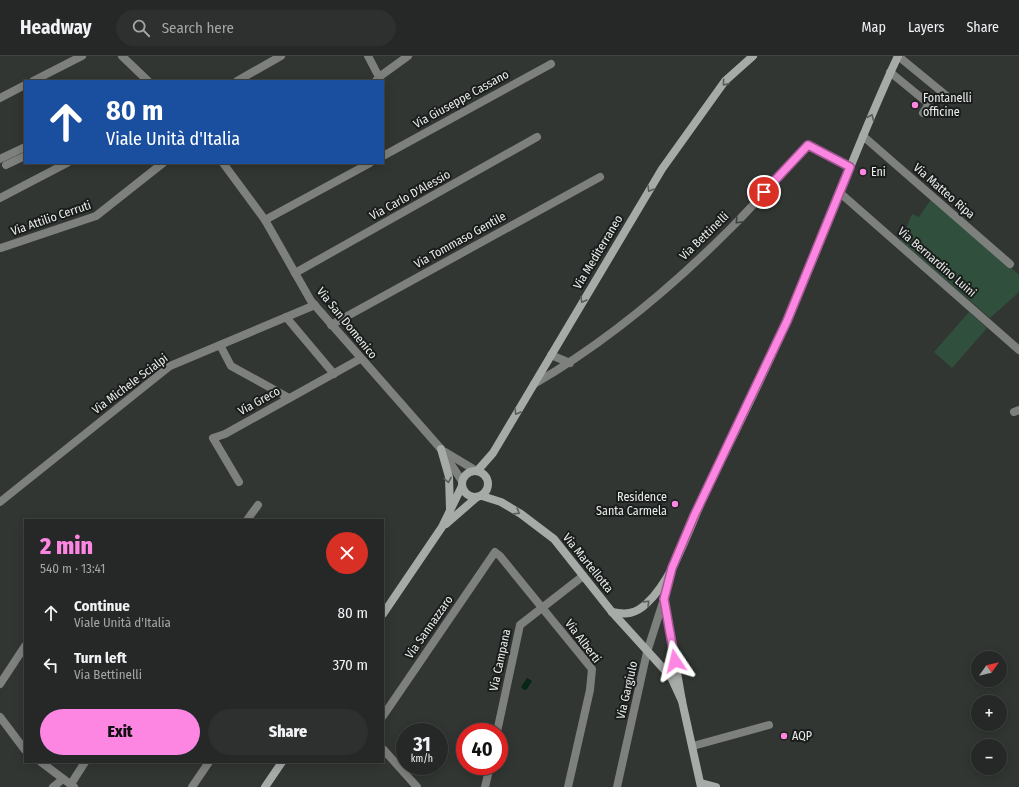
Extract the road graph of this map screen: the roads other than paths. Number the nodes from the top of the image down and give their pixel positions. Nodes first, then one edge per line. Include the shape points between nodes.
1 (82, 56) edge
2 (122, 56) edge
3 (282, 56) edge
4 (368, 56) edge
5 (408, 56) edge
6 (753, 56) edge
7 (898, 56) edge
8 (550, 64) dead end
9 (890, 72) junction
10 (378, 79) edge
11 (35, 80) edge
12 (147, 80) edge
13 (239, 80) edge
14 (24, 86) edge
15 (948, 97) dead end
16 (0, 98) edge
17 (923, 113) dead end
18 (863, 136) junction
19 (537, 137) dead end
20 (24, 148) edge
21 (384, 155) edge
22 (24, 156) edge
23 (3, 162) edge
24 (65, 164) edge
25 (162, 164) edge
26 (225, 164) edge
27 (368, 164) edge
28 (850, 167) junction
29 (600, 177) dead end
30 (840, 192) junction
31 (0, 198) edge
32 (265, 220) junction
33 (1, 248) edge
34 (1010, 264) dead end
35 (295, 273) junction
36 (314, 305) junction
37 (286, 317) junction
38 (331, 325) junction
39 (220, 345) junction
40 (1019, 350) edge
41 (551, 355) junction
42 (360, 359) junction
43 (570, 363) junction
44 (334, 374) junction
45 (534, 384) junction
46 (289, 398) junction
47 (441, 449) junction
48 (476, 470) junction
49 (239, 482) dead end
50 (462, 484) junction
51 (479, 497) junction
52 (0, 502) edge
53 (258, 505) dead end
54 (450, 512) junction
55 (248, 519) edge
56 (442, 527) junction
57 (495, 552) joint
58 (672, 568) junction
59 (584, 576) junction
60 (664, 599) junction
61 (541, 608) junction
62 (612, 612) junction
63 (384, 613) edge
64 (24, 648) edge
65 (647, 652) junction
66 (0, 684) edge
67 (682, 701) junction
68 (384, 715) edge
69 (1, 718) edge
70 (499, 723) edge
71 (769, 724) dead end
72 (692, 746) junction
73 (24, 749) edge
74 (384, 750) edge
75 (42, 763) edge
76 (84, 763) edge
77 (208, 763) edge
78 (281, 763) edge
79 (488, 775) edge
80 (63, 779) junction
81 (72, 785) edge
82 (701, 785) edge
83 (53, 787) edge
84 (192, 787) edge
85 (265, 787) edge
86 (417, 787) edge
87 (485, 787) edge
88 (568, 787) edge
89 (617, 787) edge
90 (716, 787) edge

1 - 11 street
2 - 12 street
3 - 13 street
4 - 10 street
5 - 10 street
6 -> 41 main road, Via Mediterraneo via 726,81 662,169
7 - 9 main road
7 - 15 street
8 - 21 street, Via Giuseppe Cassano
9 - 17 street via 929,104
18 -> 9 main road
14 - 16 street
18 - 28 main road
18 - 34 street, Via Matteo Ripa
19 - 35 street, Via Carlo D'Alessio
20 - 23 street
22 - 23 street
24 - 31 street
25 - 33 street, Via Attilio Cerruti via 96,216
26 - 32 street, Via San Domenico
27 - 32 street
28 - 30 main road
28 -> 43 street, Via Bettinelli via 808,145 732,227 664,291
29 - 38 street, Via Tommaso Gentile
30 - 40 street, Via Bernardino Luini
30 - 58 main road via 787,321 694,516
32 - 35 street, Via San Domenico
35 - 36 street, Via San Domenico
36 - 37 street, Via Michele Scialpi
36 - 38 street, Via San Domenico
37 - 39 street, Via Michele Scialpi
37 - 44 street
38 - 42 street, Via San Domenico
39 - 46 street via 231,366
39 - 52 street, Via Michele Scialpi via 170,366
41 - 43 street
41 - 45 main road, Via Mediterraneo
42 - 44 street, Via Greco
42 - 47 street, Via San Domenico
43 - 45 street, Via Bettinelli
44 - 46 street, Via Greco
45 -> 48 main road, Via Mediterraneo via 493,452
46 - 49 street, Via Greco via 225,434 213,438
47 - 48 street, Via San Domenico
47 - 50 street, Via San Domenico
47 -> 54 main road via 448,477
48 - 50 main road via 466,474
48 - 51 main road via 485,474 489,482 488,490
50 - 51 main road via 469,496
50 - 54 main road
51 - 56 main road
51 -> 59 main road, Via Martellotta via 501,502 521,514 554,539
53 - 55 street
54 - 56 main road
56 - 63 main road
57 - 61 street, Via Alberti
57 - 68 street, Via Sannazzaro
58 - 60 main road
62 -> 58 main road via 636,612 648,603
59 - 61 street, Via Campana
59 - 62 main road, Via Martellotta
60 - 65 street, Via Gargiulo
60 - 67 main road
61 - 70 street, Via Campana via 520,625
61 - 88 street, Via Alberti via 592,669 590,690
62 - 65 main road, Via Martellotta
64 - 66 street
65 - 67 main road, Via Martellotta via 671,677
65 - 89 street, Via Gargiulo
67 - 72 main road
69 - 73 street
71 - 72 street
72 - 82 main road
74 - 86 street
75 - 80 street
76 - 81 street
77 - 84 street
78 - 85 main road
79 - 87 street
80 - 81 street
80 - 83 street
82 - 90 main road

